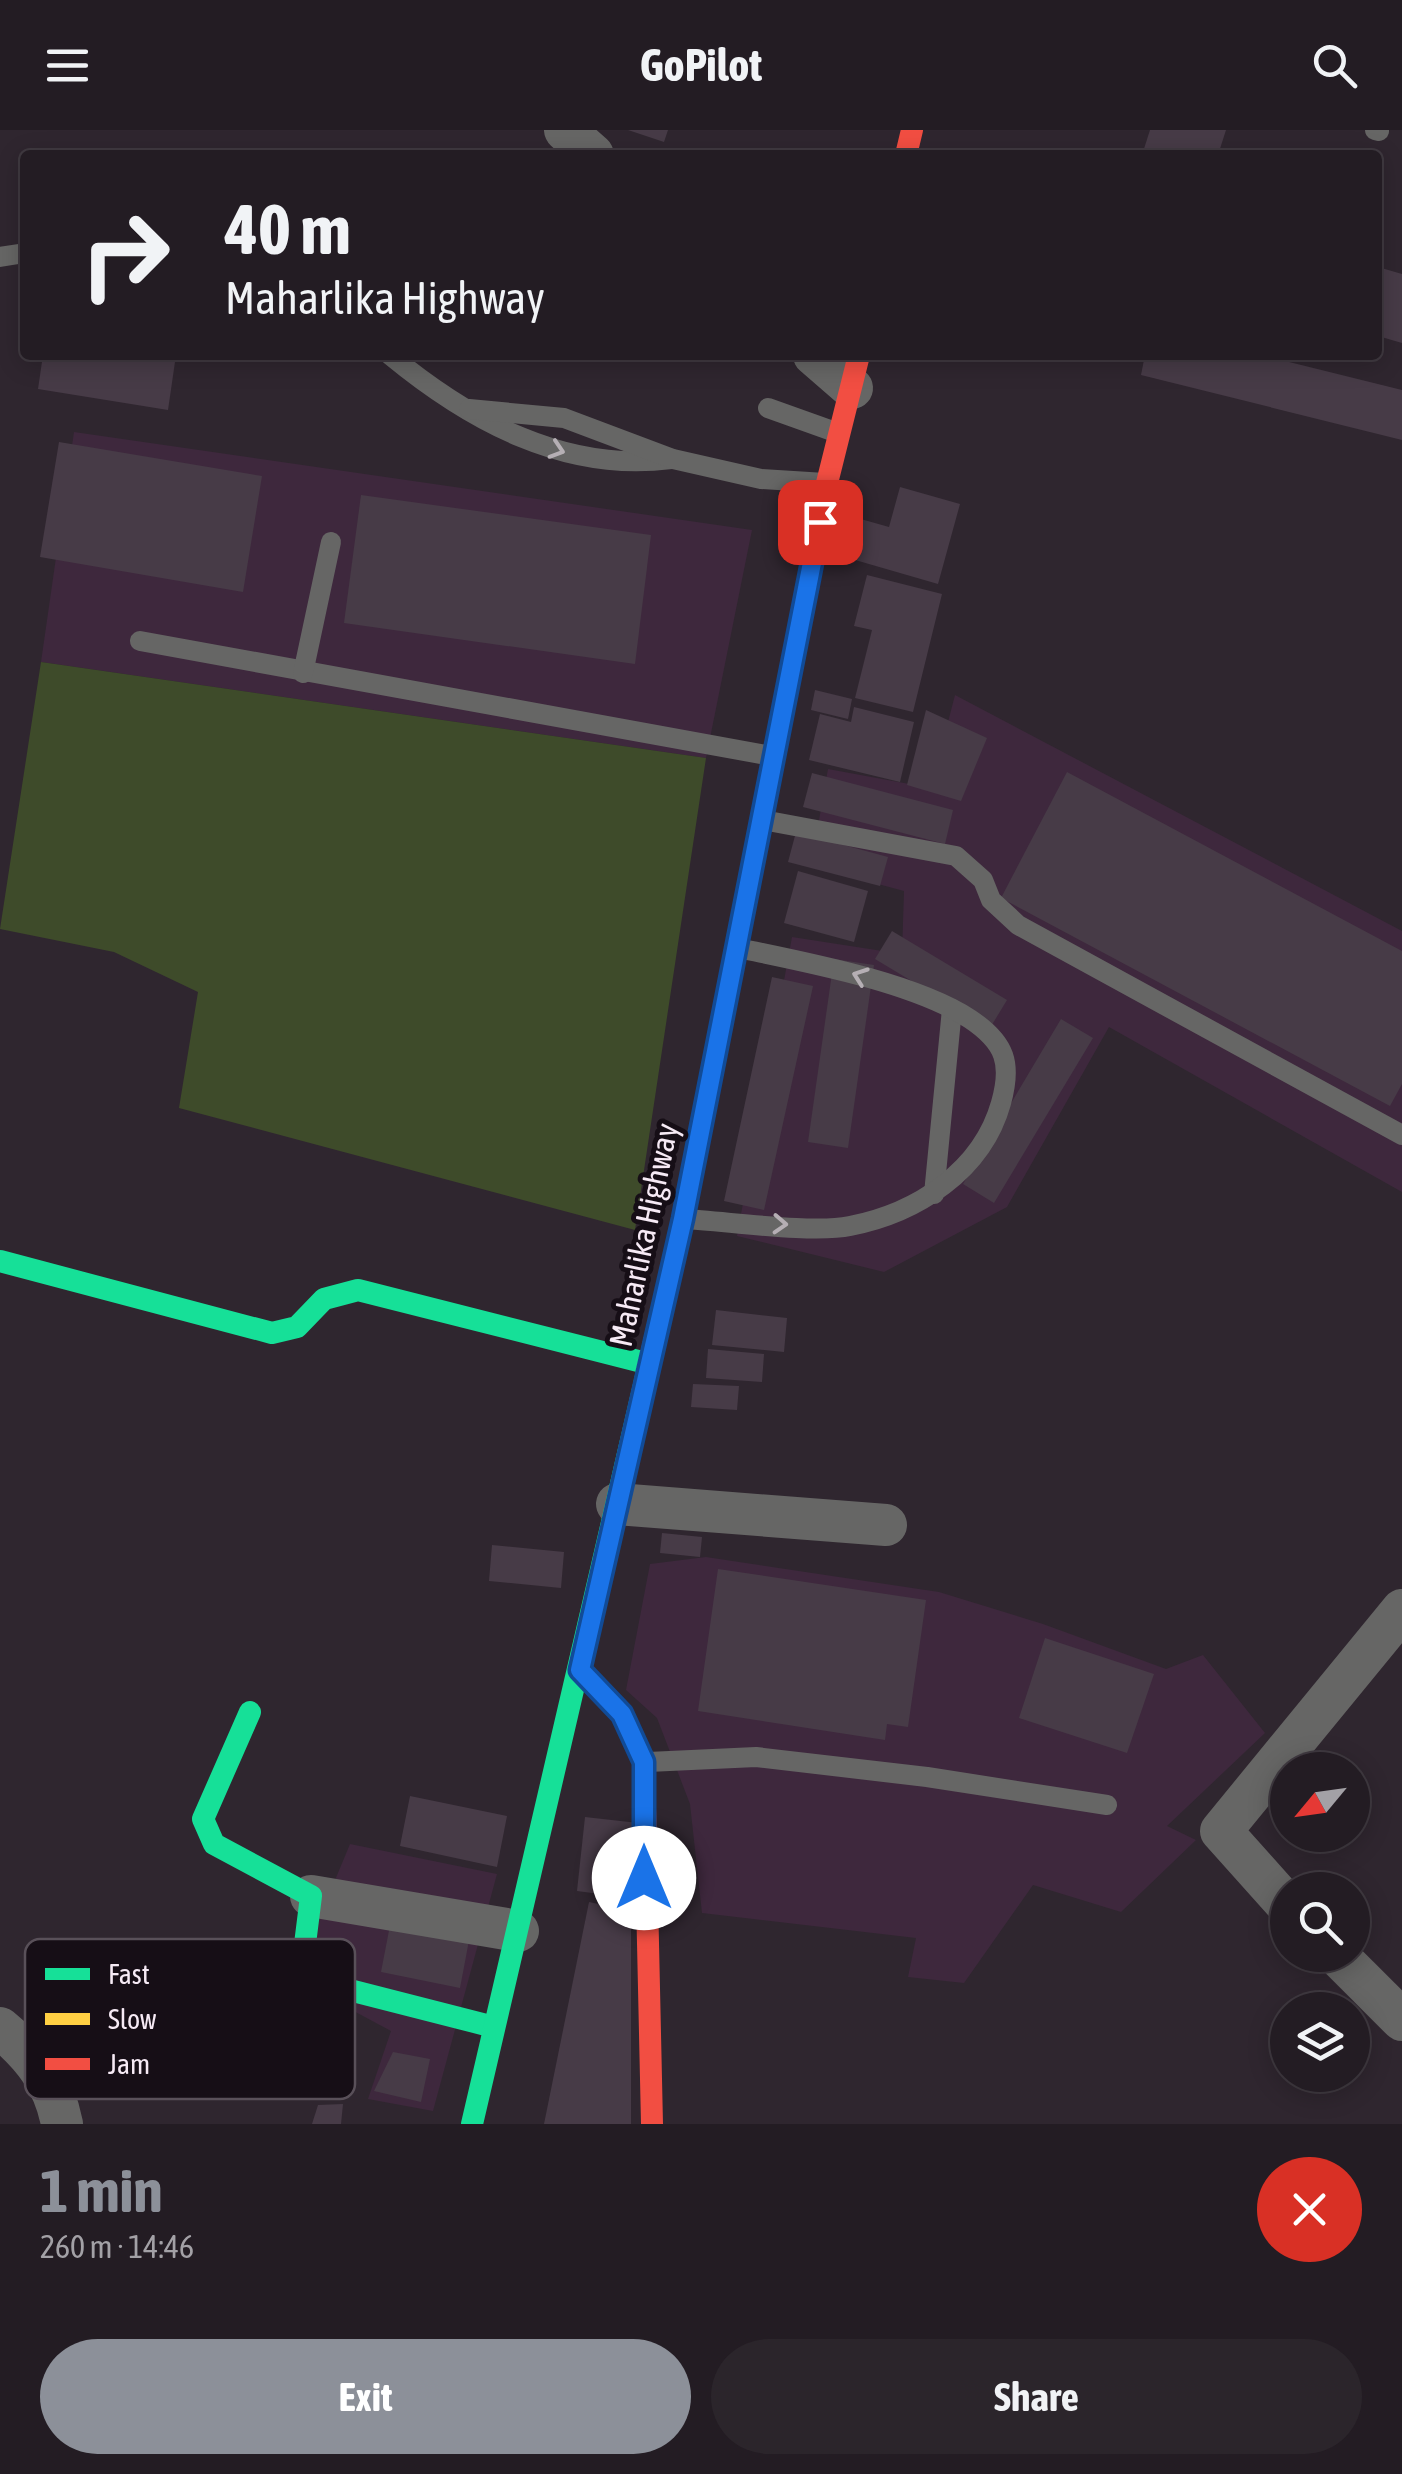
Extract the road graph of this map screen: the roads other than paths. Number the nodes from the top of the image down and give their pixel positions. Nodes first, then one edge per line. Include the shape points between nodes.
1 (565, 130) edge
2 (587, 150) edge
3 (396, 360) edge
4 (826, 360) edge
5 (855, 372) edge
6 (768, 408) dead end
7 (469, 409) junction
8 (840, 434) junction
9 (672, 459) junction
10 (827, 483) junction
11 (331, 542) dead end
12 (140, 641) dead end
13 (303, 673) junction
14 (774, 756) junction
15 (761, 820) junction
16 (736, 947) junction
17 (952, 1010) junction
18 (1402, 1135) edge
19 (934, 1194) junction
20 (683, 1219) junction
21 (0, 1261) edge
22 (650, 1364) junction
23 (618, 1504) junction
24 (886, 1525) dead end
25 (1402, 1610) edge
26 (580, 1670) junction
27 (250, 1712) dead end
28 (644, 1762) junction
29 (1107, 1806) dead end
30 (1270, 1886) edge
31 (311, 1896) junction
32 (518, 1931) junction
33 (306, 1939) edge
34 (1354, 1972) edge
35 (355, 1991) edge
36 (1402, 2020) edge
37 (494, 2027) junction
38 (0, 2028) edge
39 (25, 2049) edge
40 (57, 2099) edge
41 (62, 2124) edge
42 (472, 2124) edge
43 (652, 2124) edge

1 - 2 street
3 - 7 lane
4 - 5 street
5 - 8 main road, Maharlika Highway
6 - 8 lane
7 - 9 lane via 564,418
7 -> 9 lane via 520,438 579,458 630,464
8 - 10 main road, Maharlika Highway
9 - 10 lane via 762,479
10 - 14 main road, Maharlika Highway
11 - 13 lane
12 - 13 lane
13 - 14 lane
14 - 15 main road, Maharlika Highway
15 - 16 main road, Maharlika Highway
15 - 18 lane via 956,856 1018,925
17 -> 16 lane via 845,971
16 - 20 main road, Maharlika Highway
17 - 19 lane
17 - 19 lane via 998,1044 1010,1073 996,1121 967,1164
20 -> 19 lane via 847,1227
20 - 22 main road, Maharlika Highway
21 - 22 main road via 272,1334 297,1327 324,1300 358,1290
22 - 23 main road, Maharlika Highway
23 - 24 street
23 - 26 main road, Maharlika Highway
25 - 30 street via 1221,1831
26 - 28 main road via 622,1714
26 - 32 main road, Maharlika Highway
27 - 31 main road via 202,1819 214,1844
28 - 29 lane via 756,1757
28 - 43 main road
31 - 32 street
31 - 33 main road
32 - 37 main road, Maharlika Highway
34 - 36 street
35 - 37 main road
37 - 42 main road, Maharlika Highway
38 - 39 street
40 - 41 street

